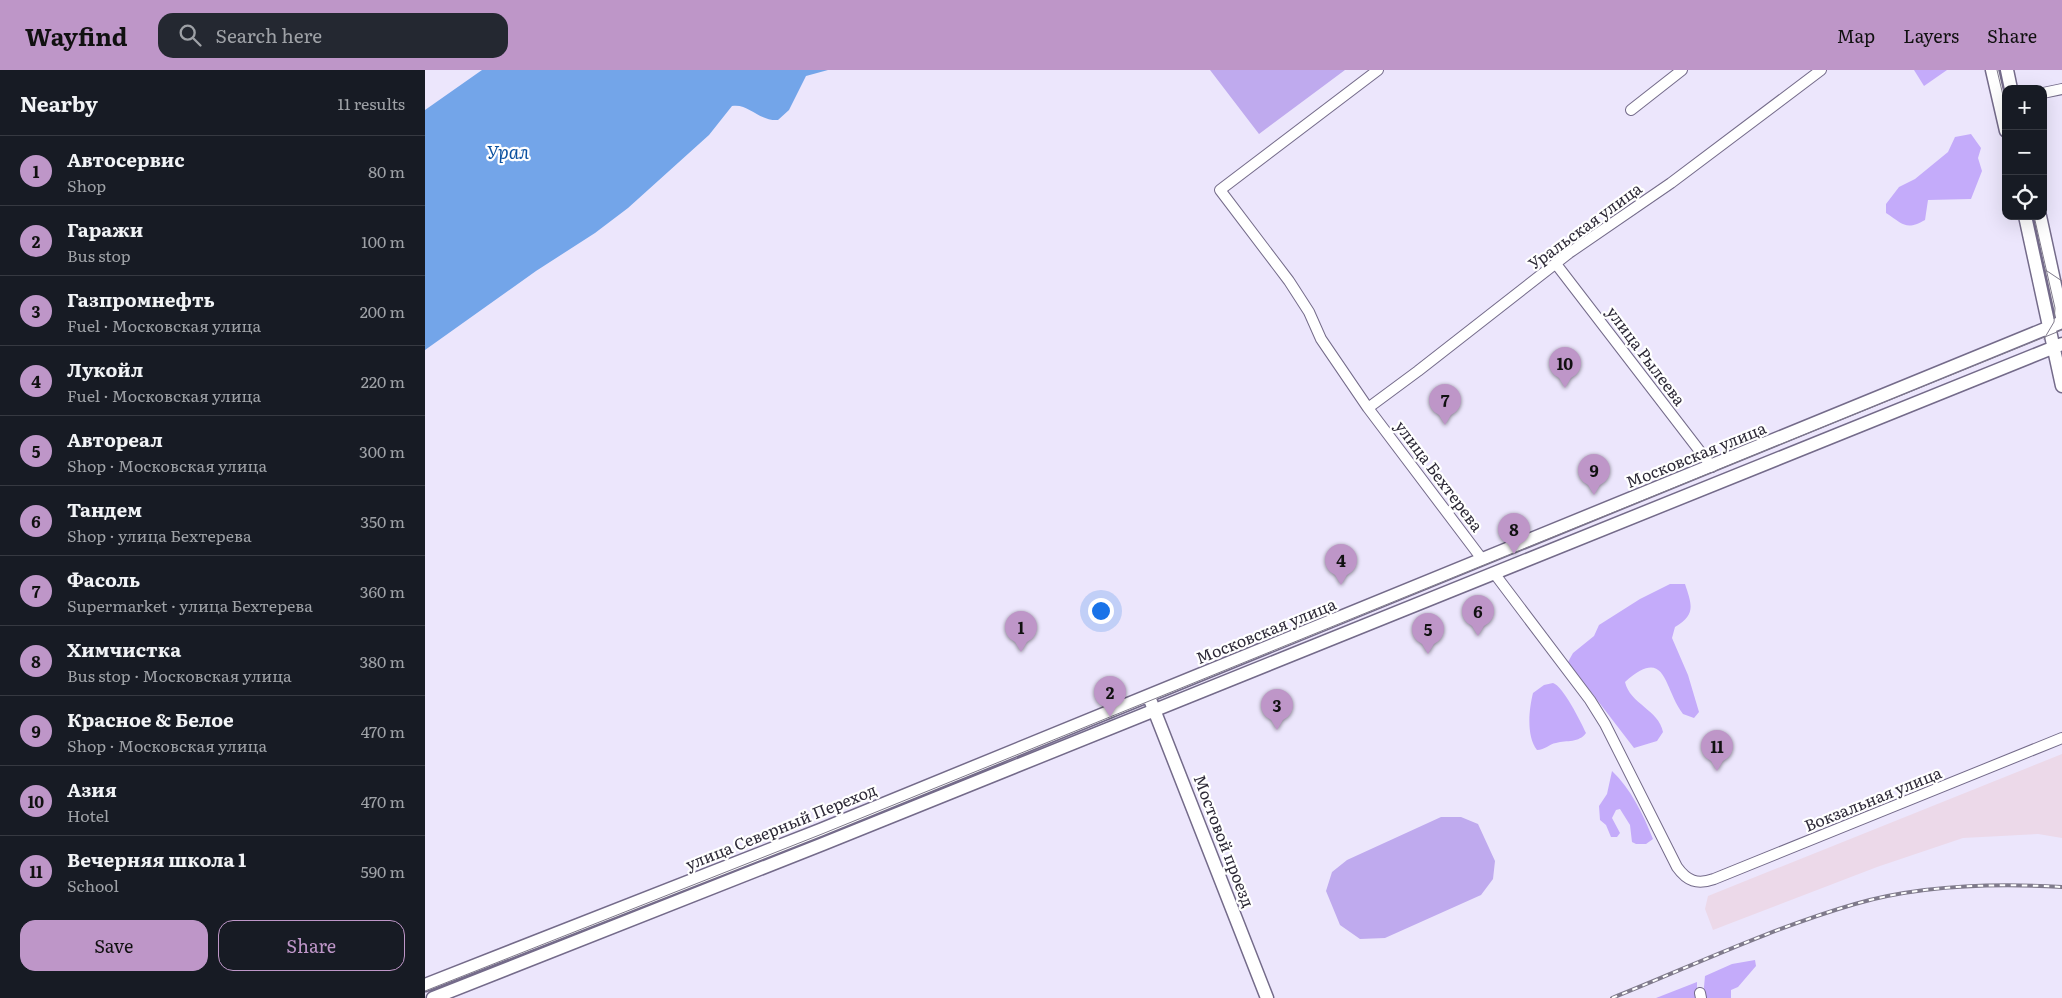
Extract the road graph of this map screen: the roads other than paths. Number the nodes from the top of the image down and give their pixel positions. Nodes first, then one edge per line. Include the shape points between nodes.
1 (1378, 70) edge
2 (1682, 70) edge
3 (1821, 70) edge
4 (1992, 70) edge
5 (2007, 70) edge
6 (2010, 85) edge
7 (2062, 89) edge
8 (2047, 92) edge
9 (1631, 110) dead end
10 (2006, 130) edge
11 (2026, 220) edge
12 (2040, 220) edge
13 (1556, 264) junction
14 (2062, 317) edge
15 (2062, 322) edge
16 (2050, 328) junction
17 (2058, 346) edge
18 (2062, 386) edge
19 (1368, 408) junction
20 (1711, 467) junction
21 (1482, 559) junction
22 (1494, 573) junction
23 (1148, 696) junction
24 (1155, 710) junction
25 (2062, 738) edge
26 (1693, 882) joint
27 (425, 985) edge
28 (433, 998) edge
29 (1267, 998) edge

1 - 19 street, улица Бехтерева via 1220,190 1289,281 1309,312 1321,339
2 - 9 street
3 - 13 street, Уральская улица via 1671,183
4 - 10 main road
5 - 6 main road
7 - 8 street
11 - 16 main road
12 - 14 main road
13 - 19 street, Уральская улица
13 - 20 street, улица Рылеева
15 - 16 main road, Московская улица
16 - 17 main road
16 - 20 main road, Московская улица
17 - 18 main road
17 - 22 main road, Московская улица
19 - 21 street, улица Бехтерева
20 - 21 main road, Московская улица
21 - 22 main road, улица Бехтерева
21 - 23 main road, Московская улица
22 - 24 main road, Московская улица
22 - 26 street, улица Бехтерева via 1590,700 1677,867
23 - 24 main road, Мостовой проезд
23 - 27 main road, улица Северный Переход via 820,830
24 - 28 main road, улица Северный Переход
24 - 29 main road, Мостовой проезд
25 - 26 street, Вокзальная улица via 1723,875

